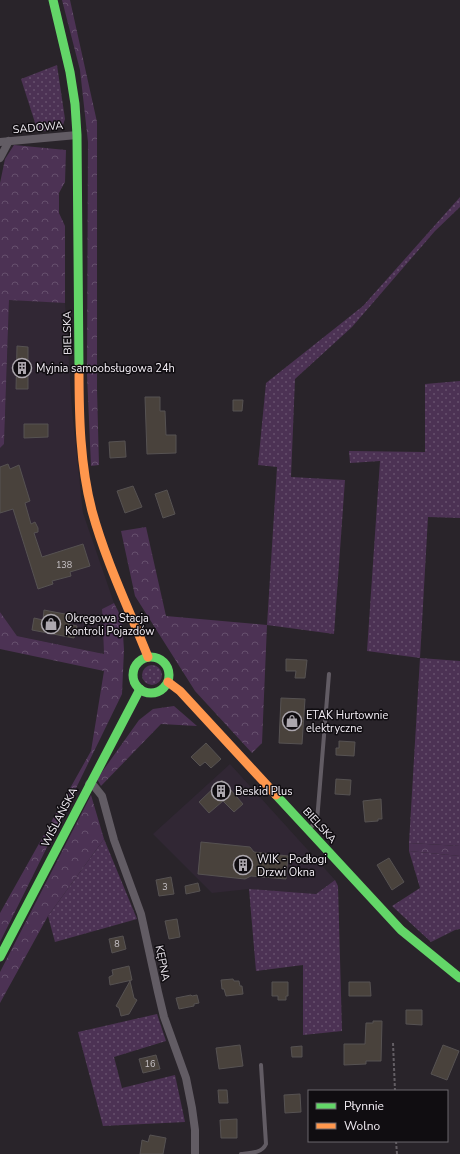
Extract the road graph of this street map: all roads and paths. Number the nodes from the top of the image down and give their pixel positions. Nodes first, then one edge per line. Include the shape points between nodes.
1 (52, 0) edge
2 (77, 135) junction
3 (9, 141) junction
4 (0, 142) edge
5 (0, 158) edge
6 (148, 657) junction
7 (328, 674) dead end
8 (168, 682) junction
9 (140, 689) junction
10 (89, 784) junction
11 (308, 830) junction
12 (0, 957) edge
13 (460, 978) edge
14 (393, 1043) dead end
15 (261, 1065) dead end
16 (394, 1090) edge
17 (396, 1142) edge
18 (194, 1154) edge
19 (242, 1154) edge
20 (397, 1154) edge

1 - 2 street, BIELSKA via 70,72
2 - 3 street, SADOWA
2 - 6 street, BIELSKA via 82,454 92,510 103,547 136,622
3 - 4 street, SADOWA
3 - 5 street
6 - 8 street via 159,659 167,666
6 - 9 street via 138,662 133,673
7 - 11 lane via 317,821
8 - 9 street via 156,693
8 - 11 street, BIELSKA
9 - 10 street, WIŚLAŃSKA
10 - 12 street, WIŚLAŃSKA
10 - 18 street, KĘPNA via 102,796 114,840 142,914 159,998 186,1078 195,1130
11 - 13 street, BIELSKA via 402,930
14 - 16 path
15 - 19 lane via 266,1144 259,1151
17 - 20 path

